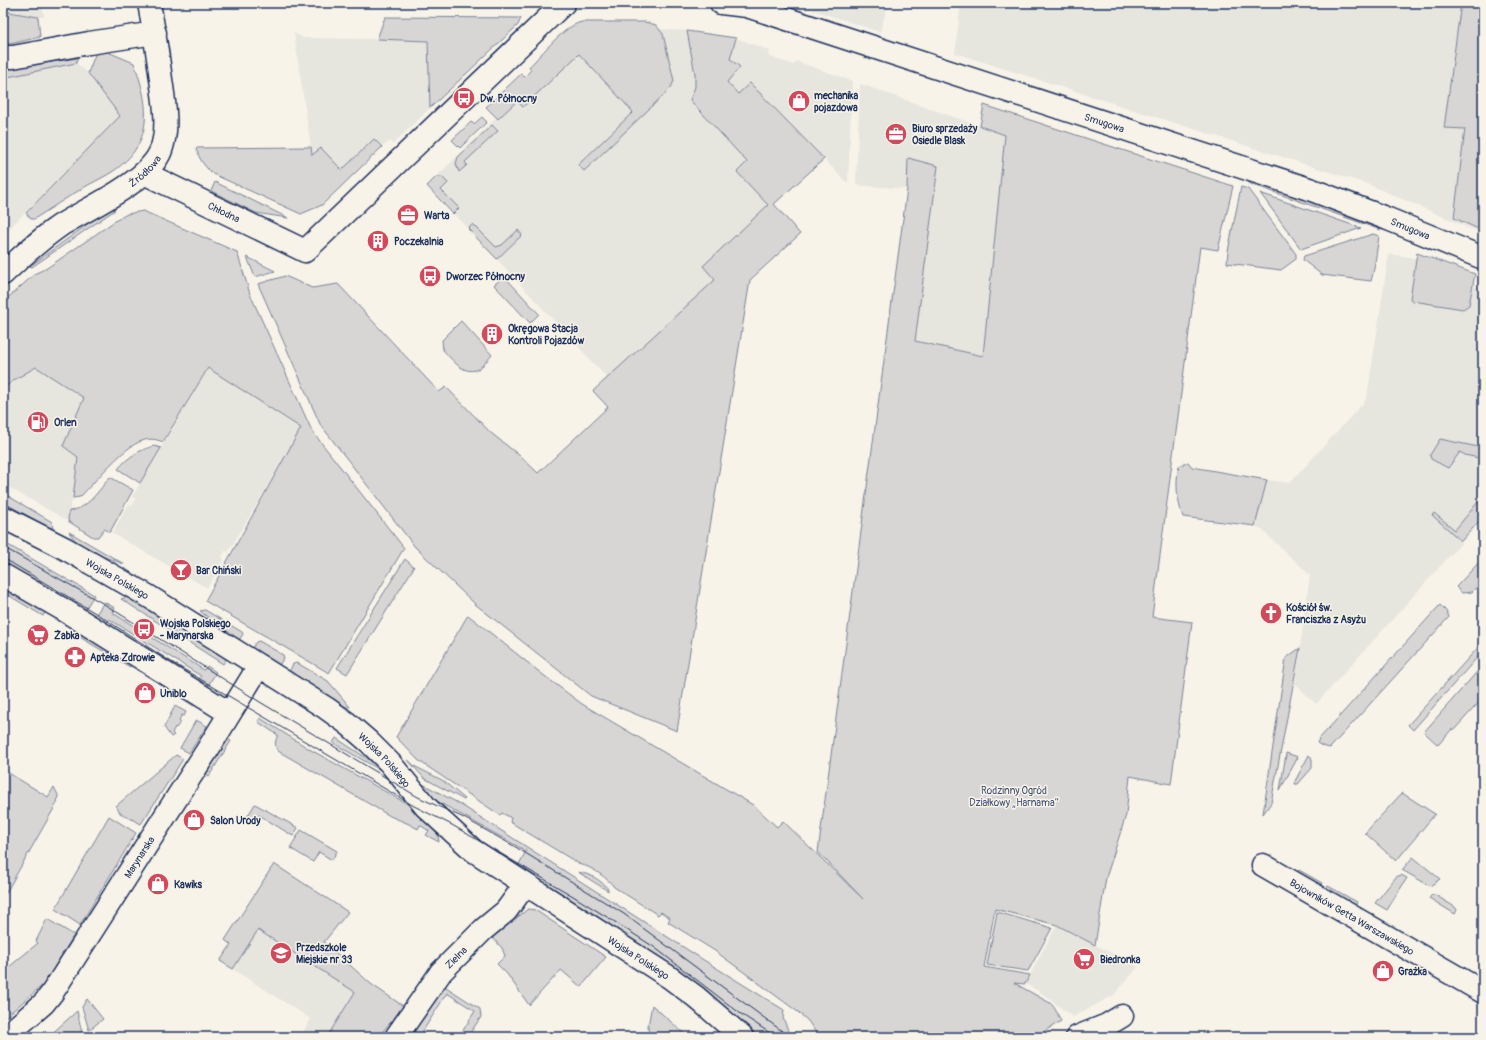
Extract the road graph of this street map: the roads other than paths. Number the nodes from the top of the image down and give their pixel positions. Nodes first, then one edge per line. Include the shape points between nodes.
1 (149, 3) edge
2 (564, 3) edge
3 (721, 3) edge
4 (155, 33) junction
5 (3, 57) edge
6 (144, 173) junction
7 (1483, 258) edge
8 (3, 274) edge
9 (3, 517) edge
10 (3, 575) edge
11 (259, 666) junction
12 (229, 713) junction
13 (1264, 865) dead end
14 (525, 885) junction
15 (1483, 992) edge
16 (5, 1037) edge
17 (396, 1037) edge
18 (742, 1037) edge
19 (1077, 1037) edge
20 (1107, 1037) edge

1 - 4 street, Źródłowa
2 - 6 street, Chłodna via 305,250
3 - 7 street, Smugowa via 747,6 1312,190 1388,218
4 - 5 street
4 - 6 street, Źródłowa via 165,116 164,131 161,152
6 - 8 street, Źródłowa via 125,188 52,232
9 - 11 street, Wojska Polskiego via 66,549 148,596
10 - 12 street
11 - 12 street, Marynarska
11 - 14 street, Wojska Polskiego via 347,723 390,763 426,807 463,842
12 - 16 street, Marynarska via 52,993
13 - 15 street, Bojowników Getta Warszawskiego
14 - 17 street, Zielna via 506,911 441,972
14 - 18 street, Wojska Polskiego via 669,977
19 - 20 street via 1122,1016

